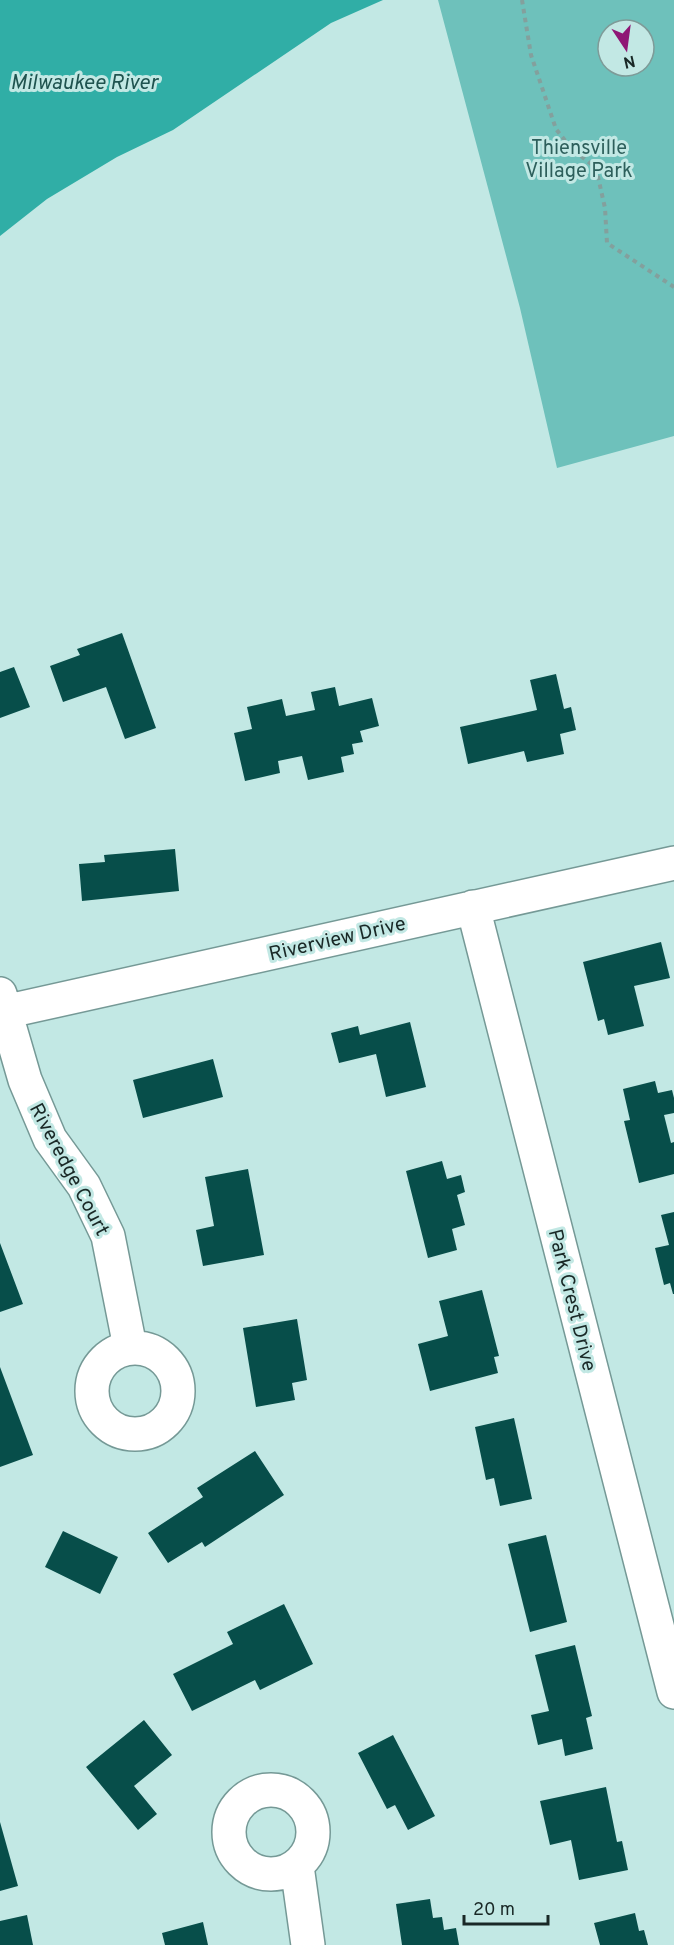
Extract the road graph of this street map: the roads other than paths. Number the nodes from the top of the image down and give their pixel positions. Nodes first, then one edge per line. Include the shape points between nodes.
1 (674, 863) edge
2 (473, 907) junction
3 (2, 1006) edge
4 (130, 1347) dead end
5 (674, 1692) edge
6 (297, 1866) dead end
7 (308, 1945) edge

1 - 2 street, Riverview Drive
2 - 3 street, Riverview Drive
2 - 5 street, Park Crest Drive
3 - 4 street, Riveredge Court via 25,1080 50,1139 84,1186 108,1236
6 - 7 street

